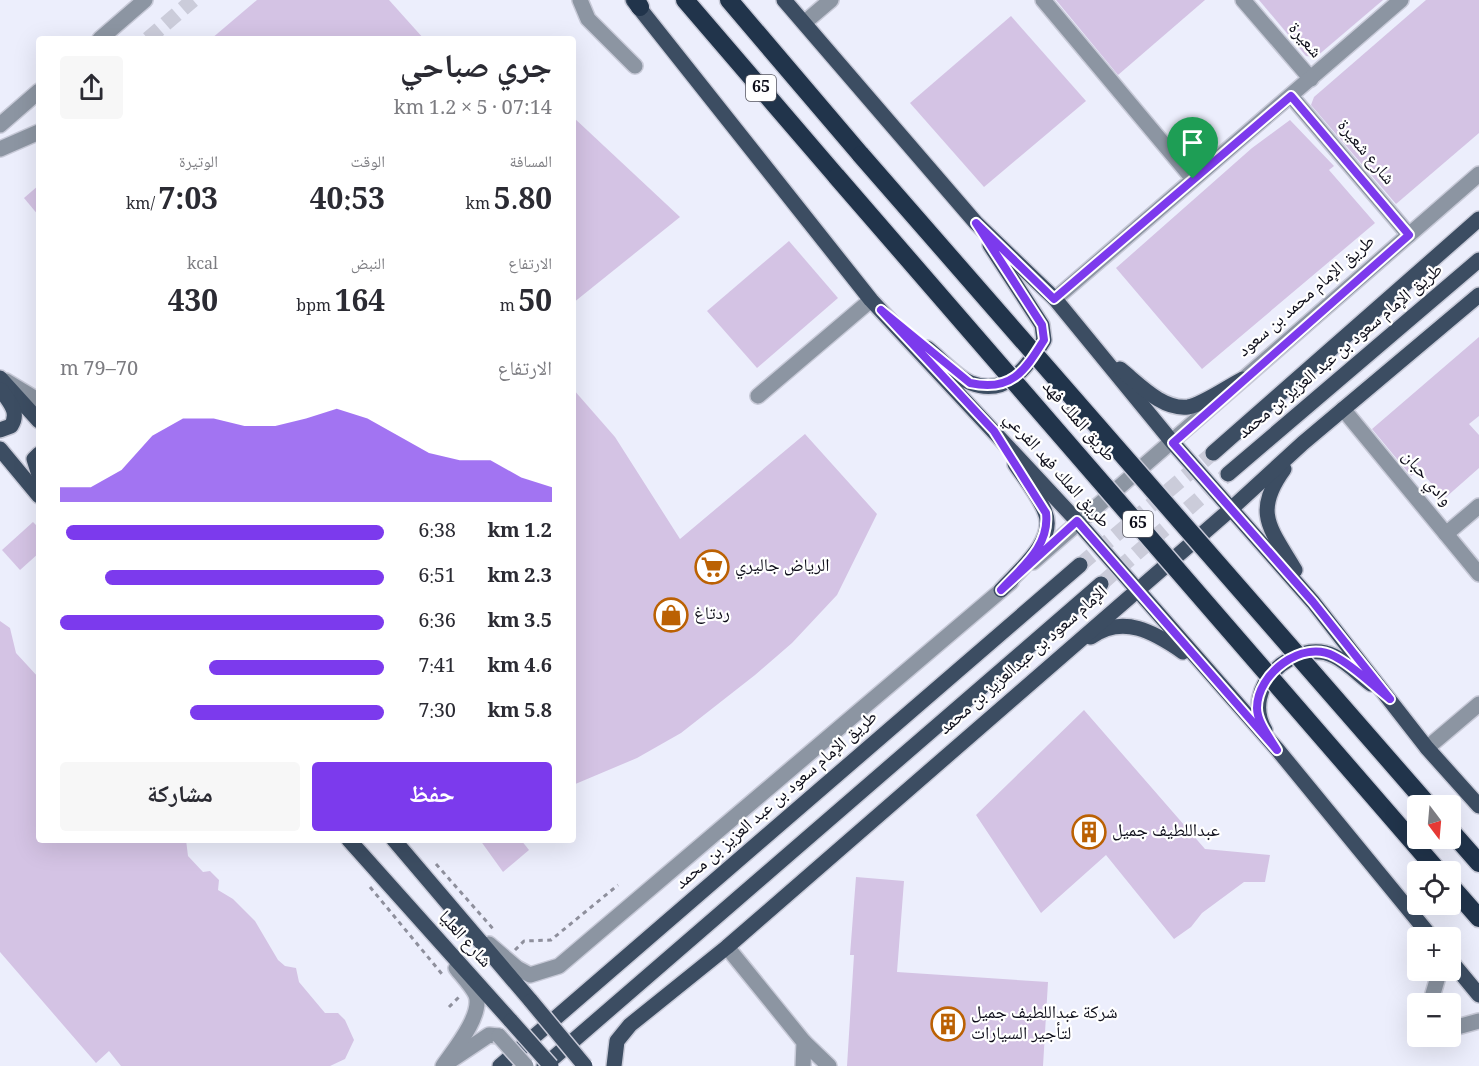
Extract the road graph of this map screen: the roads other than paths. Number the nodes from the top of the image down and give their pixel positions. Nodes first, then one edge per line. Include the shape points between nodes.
1 (145, 0) edge
2 (580, 0) edge
3 (686, 0) edge
4 (729, 0) edge
5 (784, 0) edge
6 (831, 0) edge
7 (1042, 0) edge
8 (1243, 0) edge
9 (1401, 0) edge
10 (636, 2) edge
11 (804, 23) junction
12 (103, 36) edge
13 (634, 66) dead end
14 (1311, 79) junction
15 (36, 94) edge
16 (1291, 96) junction
17 (0, 125) edge
18 (36, 133) edge
19 (0, 149) edge
20 (1479, 174) edge
21 (1193, 179) junction
22 (1479, 219) edge
23 (976, 223) junction
24 (1409, 235) junction
25 (1479, 260) edge
26 (1479, 295) edge
27 (1054, 299) junction
28 (876, 305) junction
29 (1098, 352) junction
30 (1243, 379) junction
31 (0, 382) edge
32 (758, 396) dead end
33 (36, 400) edge
34 (1343, 409) junction
35 (36, 418) edge
36 (0, 430) edge
37 (994, 431) junction
38 (1173, 443) junction
39 (1303, 443) junction
40 (0, 449) edge
41 (1213, 453) tunnel mouth
42 (1228, 474) tunnel mouth
43 (36, 492) edge
44 (1479, 506) edge
45 (1231, 508) junction
46 (1077, 521) junction
47 (1446, 534) junction
48 (1080, 565) tunnel mouth
49 (1479, 574) edge
50 (1101, 584) tunnel mouth
51 (1136, 589) junction
52 (1001, 590) junction
53 (1313, 602) junction
54 (1204, 667) junction
55 (1044, 669) junction
56 (1390, 699) junction
57 (1479, 704) edge
58 (1427, 747) junction
59 (1277, 750) junction
60 (1419, 795) edge
61 (1479, 806) edge
62 (1461, 842) edge
63 (352, 843) edge
64 (397, 843) edge
65 (1473, 856) edge
66 (1430, 861) edge
67 (1461, 898) edge
68 (1479, 918) edge
69 (462, 921) junction
70 (1423, 927) edge
71 (434, 936) junction
72 (728, 947) junction
73 (1461, 973) edge
74 (1479, 995) edge
75 (1479, 1021) edge
76 (1461, 1026) edge
77 (804, 1042) junction
78 (443, 1066) edge
79 (500, 1066) edge
80 (525, 1066) edge
81 (544, 1066) edge
82 (551, 1066) edge
83 (585, 1066) edge
84 (614, 1066) edge
85 (802, 1066) edge
86 (828, 1066) edge

1 - 12 street
2 - 13 street via 588,19
3 - 66 highway, طريق الملك فهد / 65, bridge
4 - 60 highway, طريق الملك فهد / 65, bridge
5 - 11 main road
6 - 11 street
7 - 21 street
8 - 14 street, شعيرة
9 - 14 street
10 - 28 main road, طريق الملك فهد الفرعي
11 - 23 main road
14 - 16 street
15 - 17 street
16 - 21 street
16 - 24 street, شارع شعيرة
18 - 19 street
20 - 24 street, طريق الإمام محمد بن سعود
21 - 27 street
22 - 41 main road, طريق الإمام سعود بن عبد العزيز بن محمد
23 - 27 main road
23 - 28 main road via 1042,325 1044,340 1028,367 1008,383 986,387 970,383
24 - 30 street, طريق الإمام محمد بن سعود
25 - 42 main road, طريق الإمام سعود بن عبد العزيز بن محمد
26 - 34 main road, الإمام سعود بن عبدالعزيز بن محمد
27 - 29 main road
28 - 32 street
28 - 37 main road, طريق الملك فهد الفرعي
29 - 30 main road via 1159,400 1174,406 1190,407
29 - 38 main road
30 - 38 street, طريق الإمام محمد بن سعود
31 - 33 street
31 - 35 main road
31 - 36 main road via 15,410 15,420
34 - 39 main road, الإمام سعود بن عبدالعزيز بن محمد
34 - 47 street, وادي حبان
37 - 46 main road, طريق الملك فهد الفرعي
37 - 52 main road via 1046,513 1048,528 1042,543
38 - 45 main road
38 - 46 street, طريق الإمام محمد بن سعود
39 - 45 main road, الإمام سعود بن عبدالعزيز بن محمد
39 - 53 main road via 1271,487 1265,504 1271,528
40 - 43 main road
44 - 47 street
45 - 51 main road, الإمام سعود بن عبدالعزيز بن محمد
45 - 53 main road
46 - 51 main road, طريق الملك فهد الفرعي
46 - 52 street, طريق الإمام محمد بن سعود
47 - 49 street, وادي حبان
48 - 79 main road, طريق الإمام سعود بن عبد العزيز بن محمد
50 - 81 main road
51 - 54 main road, طريق الملك فهد الفرعي
51 - 55 main road, الإمام سعود بن عبدالعزيز بن محمد
52 - 69 street, طريق الإمام محمد بن سعود via 559,966 530,975
53 - 56 main road
54 - 55 main road via 1162,637 1129,624 1103,628
54 - 59 main road, طريق الملك فهد الفرعي
55 - 72 main road, الإمام سعود بن عبدالعزيز بن محمد
56 - 58 main road
56 - 59 main road via 1333,655 1298,656 1275,670 1260,692 1257,709
57 - 58 street
58 - 61 main road
59 - 70 main road, طريق الملك فهد الفرعي
62 - 65 highway
63 - 71 main road, شارع العليا
64 - 69 main road, شارع العليا
67 - 68 highway
69 - 83 main road, شارع العليا, bridge
71 - 78 street via 476,996 472,1020
71 - 82 main road, شارع العليا, bridge
72 - 77 street
72 - 84 main road, الإمام سعود بن عبدالعزيز بن محمد via 630,1025 616,1041
73 - 74 main road
75 - 76 street
77 - 85 street
77 - 86 street
78 - 80 street, bridge via 489,1035 500,1036

